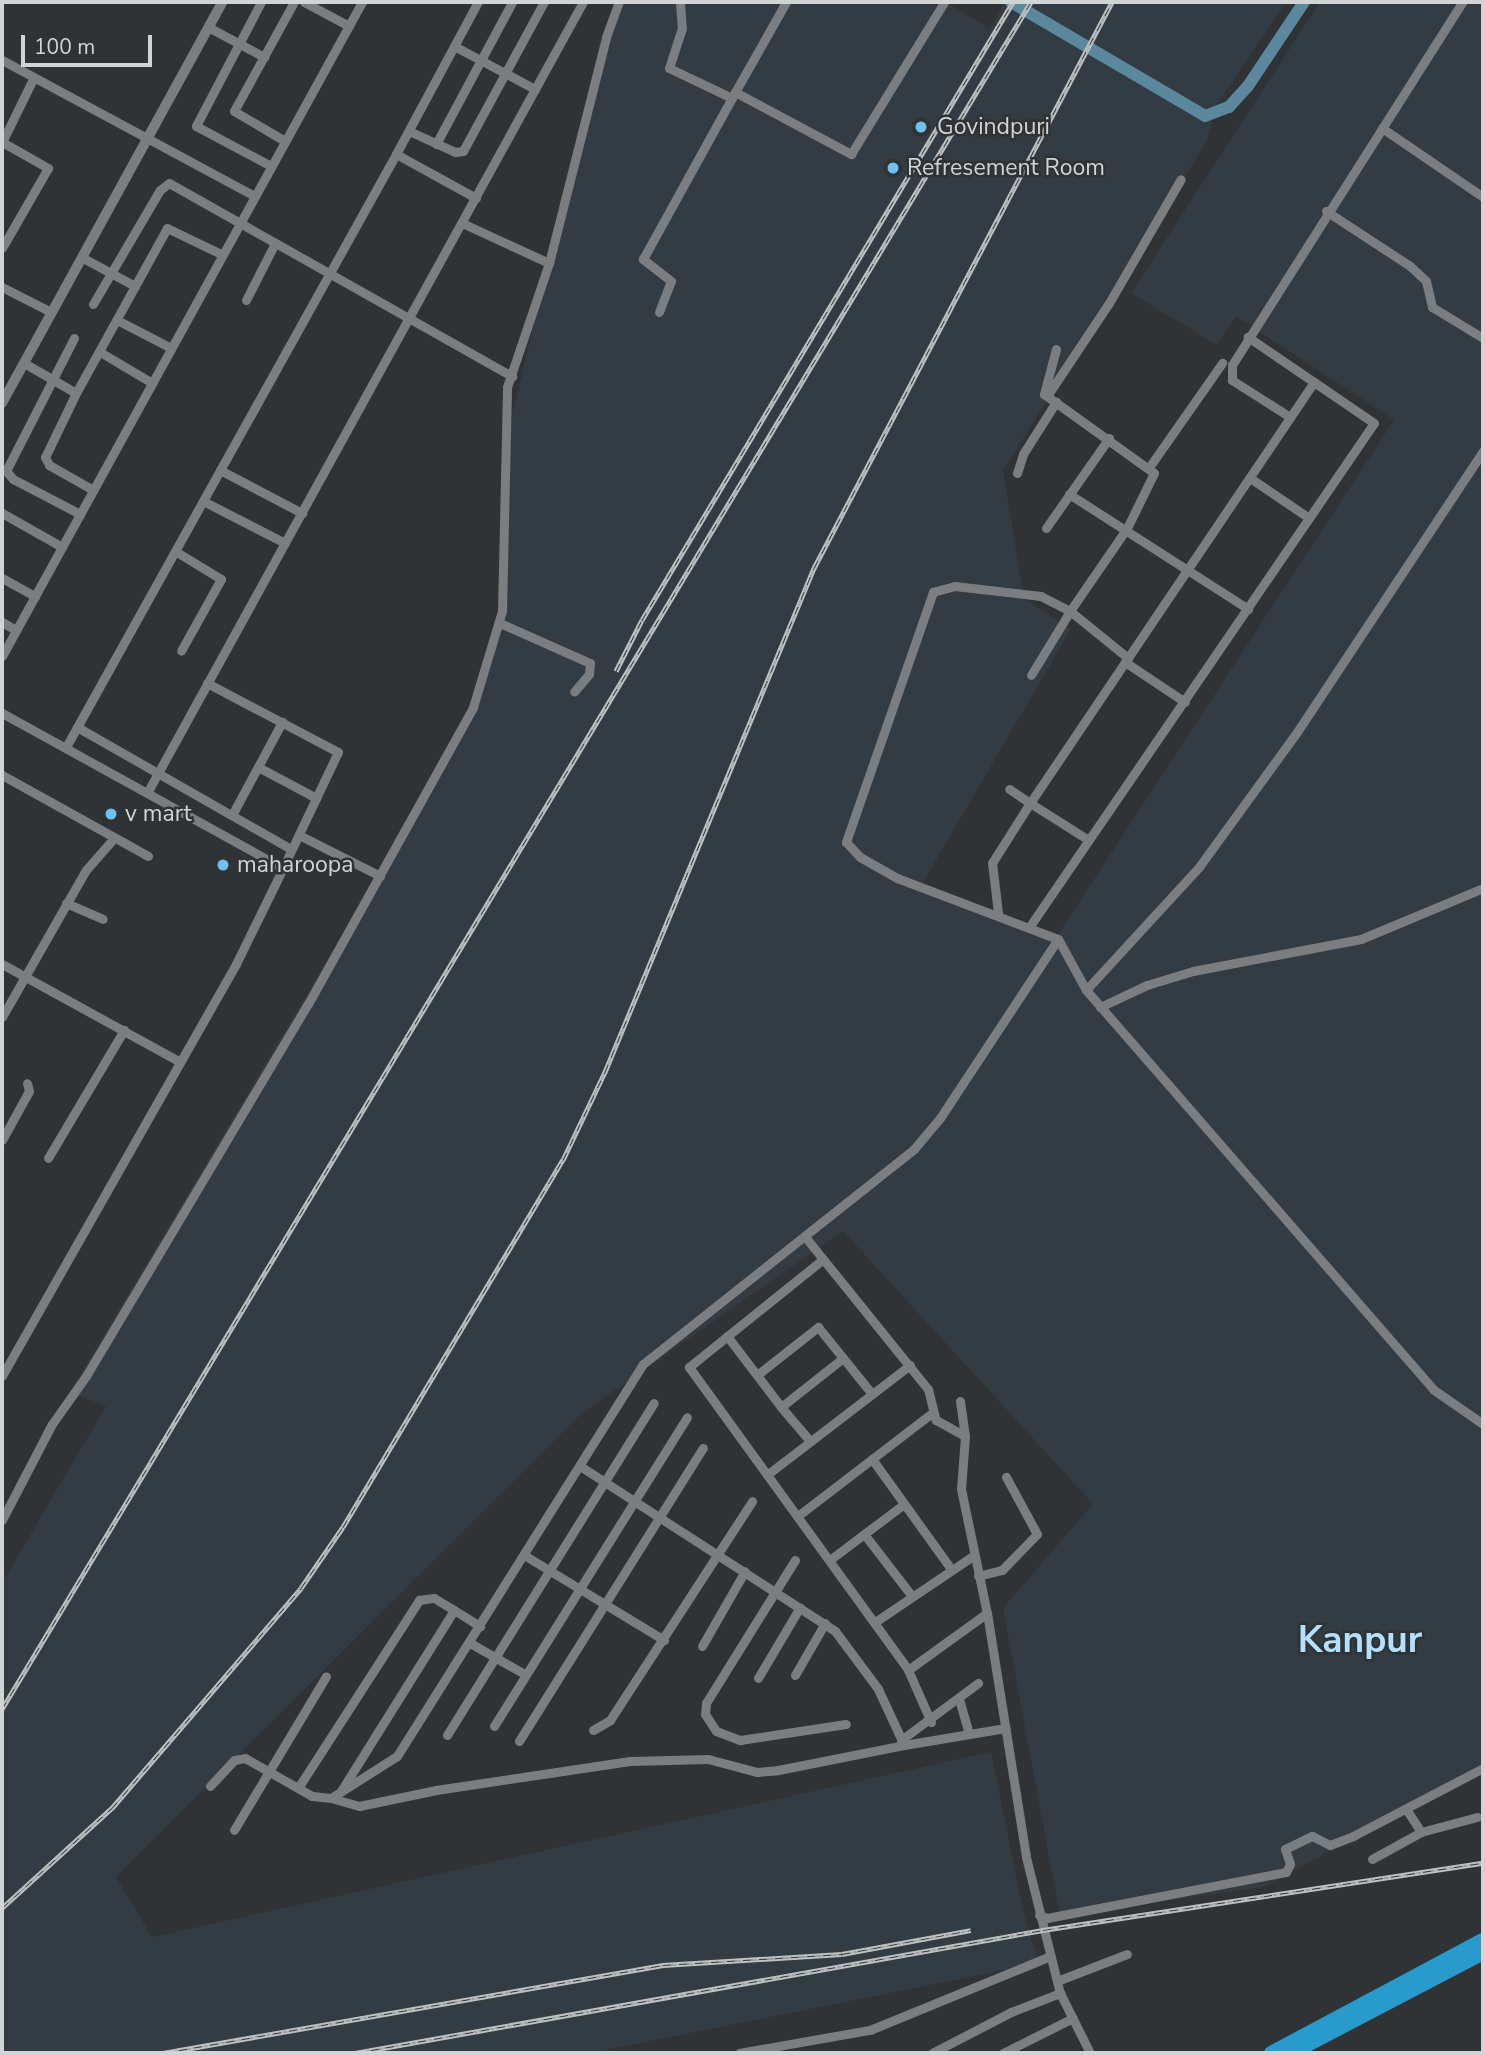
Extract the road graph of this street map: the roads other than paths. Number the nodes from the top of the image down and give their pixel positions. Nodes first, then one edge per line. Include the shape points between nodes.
1 (222, 2) edge
2 (261, 2) edge
3 (294, 2) edge
4 (304, 2) edge
5 (362, 2) edge
6 (478, 2) edge
7 (512, 2) edge
8 (544, 2) edge
9 (583, 2) edge
10 (619, 2) edge
11 (680, 2) edge
12 (786, 2) edge
13 (944, 2) edge
14 (1011, 2) edge
15 (1304, 2) edge
16 (1462, 2) edge
17 (349, 26) junction
18 (208, 27) junction
19 (237, 43) junction
20 (454, 46) junction
21 (264, 57) junction
22 (481, 59) junction
23 (2, 60) edge
24 (506, 74) junction
25 (34, 76) junction
26 (535, 89) junction
27 (734, 95) junction
28 (1382, 128) junction
29 (409, 131) junction
30 (146, 138) junction
31 (285, 141) junction
32 (2, 142) edge
33 (436, 144) junction
34 (396, 155) junction
35 (271, 166) junction
36 (1181, 179) dead end
37 (253, 195) junction
38 (1483, 197) edge
39 (475, 198) junction
40 (1326, 211) junction
41 (238, 223) junction
42 (462, 223) junction
43 (275, 243) junction
44 (2, 248) edge
45 (221, 254) junction
46 (83, 258) junction
47 (549, 262) junction
48 (330, 272) junction
49 (111, 274) junction
50 (135, 286) junction
51 (2, 287) edge
52 (246, 300) dead end
53 (93, 304) dead end
54 (51, 312) junction
55 (659, 312) dead end
56 (411, 316) junction
57 (117, 320) junction
58 (1248, 337) junction
59 (74, 338) dead end
60 (1483, 338) edge
61 (171, 348) junction
62 (1056, 349) dead end
63 (100, 352) junction
64 (24, 363) junction
65 (1222, 363) dead end
66 (512, 376) junction
67 (52, 379) junction
68 (1314, 382) junction
69 (152, 383) junction
70 (76, 393) junction
71 (1047, 396) junction
72 (1056, 402) junction
73 (2, 403) edge
74 (1290, 417) junction
75 (1109, 438) junction
76 (1483, 451) edge
77 (1150, 466) junction
78 (220, 470) junction
79 (1017, 473) dead end
80 (1250, 478) junction
81 (93, 490) junction
82 (1069, 494) junction
83 (203, 501) junction
84 (2, 513) edge
85 (302, 513) junction
86 (80, 514) junction
87 (1309, 518) junction
88 (1046, 528) dead end
89 (1127, 528) junction
90 (285, 543) junction
91 (62, 547) junction
92 (175, 551) junction
93 (1189, 569) junction
94 (2, 578) edge
95 (35, 596) junction
96 (1248, 609) junction
97 (1070, 611) junction
98 (2, 622) edge
99 (500, 623) junction
100 (16, 630) junction
101 (181, 651) dead end
102 (2, 656) edge
103 (1127, 660) junction
104 (1031, 675) dead end
105 (207, 683) junction
106 (574, 692) dead end
107 (1185, 702) junction
108 (2, 713) edge
109 (282, 722) junction
110 (77, 727) junction
111 (66, 747) junction
112 (258, 767) junction
113 (158, 774) junction
114 (2, 775) edge
115 (1009, 789) dead end
116 (147, 793) junction
117 (316, 798) junction
118 (1030, 803) junction
119 (232, 815) junction
120 (299, 835) junction
121 (114, 838) junction
122 (1087, 839) junction
123 (291, 849) junction
124 (148, 856) dead end
125 (283, 868) junction
126 (380, 876) junction
127 (1483, 888) edge
128 (66, 903) junction
129 (998, 913) junction
130 (103, 919) dead end
131 (1030, 926) junction
132 (1058, 939) junction
133 (2, 964) edge
134 (24, 976) junction
135 (1086, 990) junction
136 (1100, 1007) junction
137 (2, 1017) edge
138 (124, 1030) junction
139 (180, 1062) junction
140 (27, 1083) dead end
141 (2, 1140) edge
142 (48, 1158) dead end
143 (806, 1238) junction
144 (822, 1260) junction
145 (727, 1336) junction
146 (843, 1358) junction
147 (910, 1365) junction
148 (757, 1375) junction
149 (2, 1376) edge
150 (872, 1394) junction
151 (960, 1401) dead end
152 (654, 1403) dead end
153 (780, 1407) junction
154 (932, 1413) junction
155 (687, 1417) dead end
156 (1483, 1424) edge
157 (965, 1436) junction
158 (810, 1441) junction
159 (703, 1448) dead end
160 (872, 1459) junction
161 (580, 1466) junction
162 (768, 1474) junction
163 (1006, 1477) dead end
164 (606, 1482) junction
165 (635, 1500) junction
166 (752, 1501) dead end
167 (904, 1504) junction
168 (799, 1515) junction
169 (661, 1517) junction
170 (2, 1520) edge
171 (864, 1534) junction
172 (718, 1554) junction
173 (524, 1555) junction
174 (973, 1556) junction
175 (831, 1559) junction
176 (795, 1560) dead end
177 (951, 1569) junction
178 (550, 1571) junction
179 (745, 1571) junction
180 (978, 1576) junction
181 (580, 1588) junction
182 (775, 1591) junction
183 (912, 1596) junction
184 (605, 1603) junction
185 (800, 1606) junction
186 (454, 1610) junction
187 (987, 1613) junction
188 (875, 1622) junction
189 (825, 1623) junction
190 (480, 1626) junction
191 (664, 1640) junction
192 (470, 1643) junction
193 (702, 1646) dead end
194 (496, 1658) junction
195 (908, 1670) junction
196 (526, 1675) junction
197 (795, 1675) dead end
198 (326, 1676) dead end
199 (758, 1678) dead end
200 (978, 1683) dead end
201 (959, 1699) junction
202 (931, 1722) junction
203 (846, 1724) dead end
204 (494, 1726) dead end
205 (1006, 1728) junction
206 (593, 1730) dead end
207 (969, 1734) junction
208 (447, 1735) dead end
209 (519, 1741) dead end
210 (902, 1743) junction
211 (1483, 1768) edge
212 (268, 1770) junction
213 (210, 1786) dead end
214 (298, 1788) junction
215 (335, 1797) junction
216 (1406, 1810) junction
217 (1478, 1817) dead end
218 (234, 1830) dead end
219 (1421, 1832) junction
220 (1372, 1858) dead end
221 (1039, 1915) junction
222 (1483, 1940) edge
223 (1483, 1953) edge
224 (1127, 1954) dead end
225 (1050, 1956) junction
226 (1057, 1981) junction
227 (1060, 1993) junction
228 (1073, 2018) junction
229 (738, 2053) edge
230 (932, 2053) edge
231 (1003, 2053) edge
232 (1090, 2053) edge
233 (1271, 2053) edge
234 (1292, 2053) edge

1 - 18 street
2 - 19 street
3 - 21 street
4 - 17 street
5 - 17 street
6 - 20 street
7 - 22 street
8 - 24 street
9 - 26 street
10 - 47 street
11 - 27 street via 682,28 669,68
12 - 27 street
13 - 27 street via 851,155
14 - 15 main road via 1205,116 1229,107 1248,86
16 - 28 street
17 - 31 street
18 - 19 street
18 - 30 street
19 - 21 street
19 - 35 street via 195,126
20 - 22 street
20 - 29 street
21 - 31 street via 235,114
22 - 24 street
22 - 33 street
23 - 25 street
24 - 26 street
24 - 33 street via 463,151
25 - 30 street
25 - 32 street
26 - 39 street
27 - 55 street via 643,259 671,281
28 - 38 street
28 - 40 street
29 - 33 street
29 - 34 street
30 - 37 street
30 - 46 street
31 - 35 street
32 - 44 street via 48,167
34 - 39 street
34 - 48 street
35 - 37 street
36 - 71 street via 1109,303
37 - 41 street
39 - 42 street
40 - 58 street
40 - 60 street via 1410,266 1426,281 1432,307
41 - 43 street
41 - 45 street
41 - 49 street via 166,183
42 - 47 street
42 - 56 street
43 - 48 street
43 - 52 street
45 - 50 street via 167,228
45 - 61 street
46 - 49 street
46 - 54 street
47 - 66 street
48 - 56 street
48 - 78 street
49 - 50 street
49 - 53 street
50 - 57 street
51 - 54 street
54 - 64 street
56 - 66 street
56 - 85 street
57 - 61 street
57 - 63 street
58 - 68 street
58 - 74 street via 1230,375
59 - 67 street
61 - 69 street
62 - 71 street via 1042,387
63 - 69 street
63 - 70 street
64 - 67 street
64 - 73 street
65 - 77 street
66 - 99 street via 505,400 506,532
67 - 70 street
67 - 86 street via 6,471
68 - 74 street
68 - 87 street via 1374,423
69 - 81 street
70 - 81 street via 45,457 48,465
71 - 72 street
72 - 75 street
72 - 79 street via 1023,454
74 - 80 street
75 - 77 street
75 - 82 street
76 - 135 street via 1297,732 1199,867
77 - 89 street via 1154,478
78 - 83 street
78 - 85 street
80 - 87 street
80 - 93 street
81 - 86 street
82 - 88 street
82 - 89 street
83 - 90 street
83 - 92 street
84 - 91 street
85 - 90 street
86 - 91 street
87 - 96 street
89 - 93 street
89 - 97 street
90 - 105 street
91 - 95 street
92 - 101 street via 221,579
92 - 110 street
93 - 96 street
93 - 103 street
94 - 95 street
95 - 100 street
96 - 107 street
97 - 103 street
97 - 104 street
97 - 129 street via 1041,596 955,586 933,592 847,834 849,847 882,870
98 - 100 street
99 - 106 street via 590,663 589,674
99 - 126 street via 473,707
100 - 102 street
103 - 107 street
103 - 118 street
105 - 109 street
105 - 113 street
107 - 122 street
108 - 111 street
109 - 112 street
109 - 117 street via 338,752
110 - 111 street
110 - 113 street
111 - 116 street
112 - 117 street
112 - 119 street
113 - 116 street
113 - 119 street
114 - 121 street
115 - 118 street
116 - 125 street
117 - 120 street
118 - 122 street
118 - 129 street via 992,863
119 - 123 street
120 - 123 street
120 - 126 street
121 - 124 street
121 - 128 street via 86,870
122 - 131 street
123 - 125 street
125 - 139 street via 236,964
126 - 170 street via 86,1376 52,1424
127 - 136 street via 1362,939 1193,971 1147,985
128 - 130 street
128 - 134 street
129 - 131 street
131 - 132 street
132 - 135 street
132 - 143 street via 925,1138
133 - 134 street
134 - 137 street
134 - 138 street
135 - 136 street
136 - 156 street via 1434,1390
138 - 139 street
138 - 142 street
139 - 149 street
140 - 141 street via 29,1091
143 - 144 street
143 - 161 street via 643,1364
144 - 145 street
144 - 147 street
145 - 148 street
145 - 162 street via 689,1367
146 - 148 street via 818,1327
146 - 150 street
146 - 153 street
147 - 150 street
147 - 154 street via 932,1396
148 - 153 street
150 - 158 street
151 - 157 street
152 - 164 street
153 - 158 street
154 - 157 street via 938,1422
154 - 160 street
155 - 165 street
157 - 174 street via 961,1489
158 - 162 street
159 - 169 street
160 - 167 street
160 - 168 street
161 - 164 street
161 - 173 street
162 - 168 street
163 - 180 street via 1037,1534 1002,1570
164 - 165 street
164 - 178 street
165 - 169 street
165 - 181 street
166 - 172 street
167 - 171 street
167 - 177 street
168 - 175 street
169 - 172 street
169 - 184 street
171 - 175 street
171 - 183 street
172 - 179 street
172 - 191 street
173 - 178 street
173 - 190 street
174 - 177 street
174 - 180 street
175 - 188 street
176 - 182 street
177 - 183 street
178 - 181 street
178 - 194 street
179 - 182 street
179 - 193 street
180 - 187 street
181 - 184 street
181 - 196 street
182 - 185 street
182 - 203 street via 706,1703 705,1714 716,1731 740,1740
183 - 188 street
184 - 191 street
184 - 209 street
185 - 189 street
185 - 199 street
186 - 190 street
186 - 214 street via 434,1598 419,1600
186 - 215 street
187 - 195 street
187 - 205 street
188 - 195 street
189 - 197 street
189 - 210 street via 851,1647 873,1681
190 - 192 street
191 - 206 street via 610,1720
192 - 194 street
192 - 215 street via 402,1750
194 - 196 street
194 - 208 street
195 - 202 street
196 - 204 street
198 - 212 street
200 - 201 street
201 - 202 street
201 - 207 street
202 - 210 street
205 - 207 street
205 - 221 street
207 - 210 street
210 - 215 street via 778,1770 757,1772 708,1759 630,1760 359,1806
211 - 216 street
212 - 213 street via 240,1758
212 - 214 street
212 - 218 street
214 - 215 street via 319,1799
216 - 219 street
216 - 221 street via 1330,1845 1312,1836 1285,1849 1290,1864 1286,1872 1047,1918
217 - 219 street
219 - 220 street
221 - 225 street
222 - 233 highway
223 - 234 highway
224 - 226 street
225 - 226 street
225 - 229 street via 862,2032
226 - 227 street
227 - 228 street
227 - 230 street via 1011,2012
228 - 231 street
228 - 232 street

